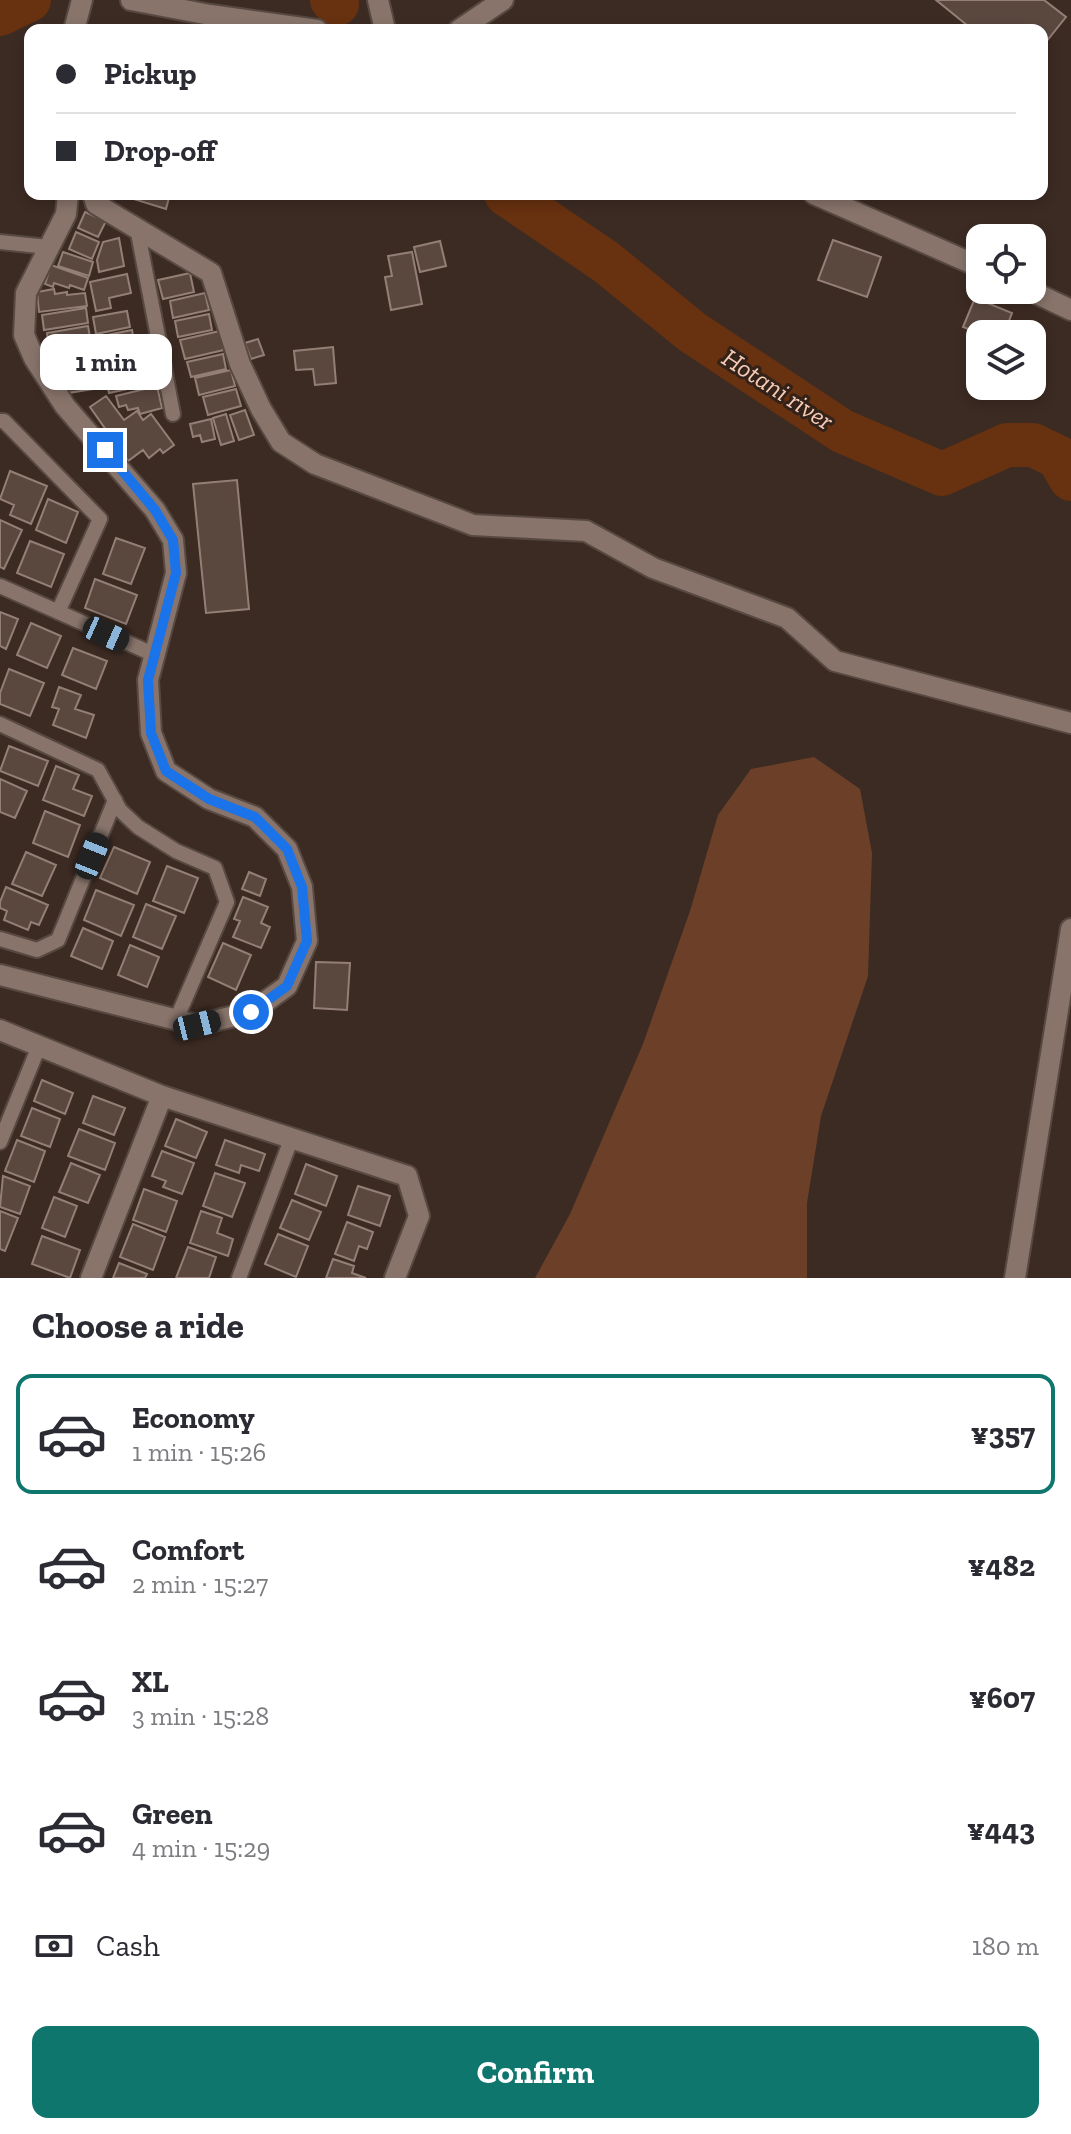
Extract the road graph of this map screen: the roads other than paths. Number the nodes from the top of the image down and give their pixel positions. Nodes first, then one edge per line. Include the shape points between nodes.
1 (82, 0) edge
2 (131, 0) edge
3 (378, 0) edge
4 (503, 0) edge
5 (76, 24) edge
6 (274, 24) edge
7 (384, 24) edge
8 (468, 24) edge
9 (67, 200) edge
10 (95, 200) edge
11 (828, 200) edge
12 (137, 228) junction
13 (0, 242) edge
14 (48, 247) junction
15 (966, 261) edge
16 (1046, 298) edge
17 (1071, 310) edge
18 (173, 414) dead end
19 (0, 421) edge
20 (0, 586) edge
21 (58, 612) junction
22 (155, 655) junction
23 (1071, 723) edge
24 (0, 724) edge
25 (115, 800) junction
26 (1071, 929) edge
27 (0, 939) edge
28 (0, 975) edge
29 (176, 1020) junction
30 (0, 1030) edge
31 (39, 1046) junction
32 (162, 1096) junction
33 (292, 1137) junction
34 (0, 1142) edge
35 (91, 1278) edge
36 (239, 1278) edge
37 (395, 1278) edge
38 (1015, 1278) edge

1 - 5 street
2 - 6 street
3 - 7 street
4 - 8 street
9 - 14 street via 66,214
10 - 12 street
11 - 15 street
12 - 18 lane
12 - 23 street via 211,273 240,364 261,409 281,442 315,464 473,525 586,531 653,568 787,618 835,661
13 - 14 lane
14 - 22 street via 26,293 24,335 65,406 155,510 173,540 176,573
16 - 17 street
19 - 21 lane via 100,519
20 - 21 lane
21 - 22 lane
22 - 29 street via 148,680 151,733 166,771 209,799 255,817 287,849 302,887 307,941 287,986 251,1012 197,1025
24 - 25 lane via 98,770
25 - 27 lane via 58,940 37,950
25 - 29 lane via 138,827 215,868 227,902
26 - 38 street
28 - 29 street
30 - 31 street
31 - 32 street
31 - 34 lane
32 - 33 street
32 - 35 street
33 - 36 lane
33 - 37 street via 407,1176 419,1216

